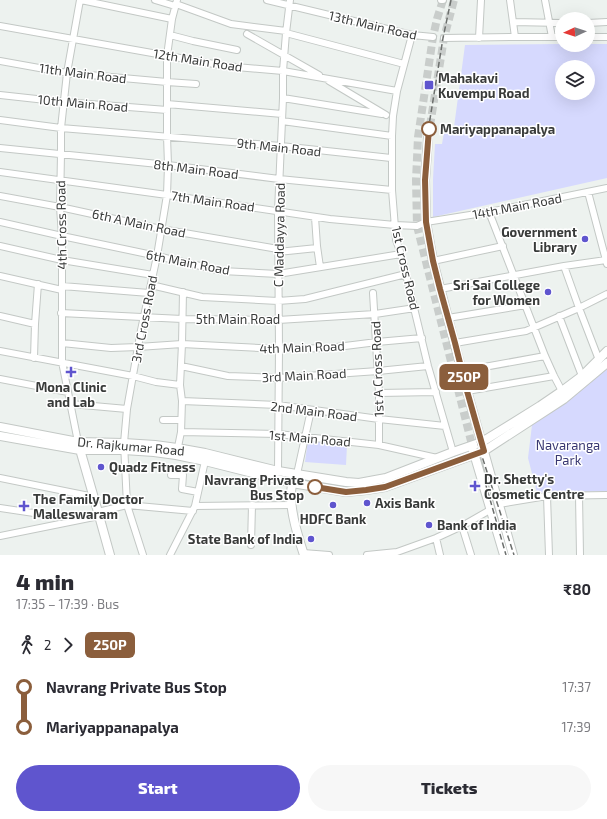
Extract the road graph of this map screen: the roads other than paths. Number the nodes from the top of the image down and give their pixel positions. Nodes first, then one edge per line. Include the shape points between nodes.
1 (80, 0) edge
2 (155, 0) edge
3 (267, 0) edge
4 (481, 0) edge
5 (510, 0) edge
6 (545, 0) edge
7 (176, 3) edge
8 (290, 3) edge
9 (172, 19) junction
10 (513, 22) junction
11 (607, 22) edge
12 (550, 23) junction
13 (555, 23) edge
14 (595, 23) edge
15 (0, 26) edge
16 (286, 32) junction
17 (247, 34) dead end
18 (170, 35) junction
19 (412, 35) junction
20 (433, 37) dead end
21 (515, 37) junction
22 (552, 37) joint
23 (595, 37) edge
24 (607, 37) edge
25 (444, 38) dead end
26 (479, 38) junction
27 (74, 39) junction
28 (237, 50) dead end
29 (167, 56) junction
30 (285, 56) junction
31 (0, 61) edge
32 (404, 64) junction
33 (283, 71) junction
34 (67, 73) junction
35 (324, 78) junction
36 (167, 82) junction
37 (196, 84) dead end
38 (397, 91) junction
39 (0, 95) edge
40 (283, 98) junction
41 (64, 102) junction
42 (167, 107) junction
43 (282, 114) junction
44 (386, 115) junction
45 (393, 116) junction
46 (0, 120) edge
47 (282, 121) junction
48 (61, 128) junction
49 (167, 136) junction
50 (392, 136) junction
51 (428, 138) tunnel mouth
52 (281, 146) junction
53 (0, 148) edge
54 (61, 154) junction
55 (391, 158) junction
56 (168, 164) junction
57 (0, 172) edge
58 (279, 179) junction
59 (60, 181) junction
60 (607, 188) edge
61 (392, 190) junction
62 (588, 192) junction
63 (167, 194) junction
64 (0, 196) edge
65 (60, 207) junction
66 (278, 211) junction
67 (489, 212) junction
68 (315, 217) junction
69 (0, 222) edge
70 (426, 222) junction
71 (395, 225) junction
72 (161, 229) junction
73 (62, 236) junction
74 (0, 246) edge
75 (503, 246) junction
76 (317, 248) junction
77 (278, 251) junction
78 (401, 254) junction
79 (157, 256) junction
80 (62, 260) junction
81 (433, 261) junction
82 (606, 262) edge
83 (564, 266) junction
84 (320, 267) junction
85 (278, 274) junction
86 (406, 274) junction
87 (514, 275) junction
88 (0, 276) edge
89 (153, 276) junction
90 (38, 284) junction
91 (151, 285) junction
92 (62, 288) junction
93 (440, 289) junction
94 (183, 292) junction
95 (149, 293) junction
96 (373, 293) dead end
97 (607, 294) edge
98 (278, 301) junction
99 (526, 305) junction
100 (415, 308) junction
101 (579, 308) junction
102 (61, 313) junction
103 (375, 314) junction
104 (0, 316) edge
105 (559, 316) junction
106 (144, 317) junction
107 (448, 318) junction
108 (182, 319) junction
109 (278, 320) junction
110 (35, 324) junction
111 (534, 327) junction
112 (422, 338) junction
113 (377, 342) junction
114 (62, 343) junction
115 (455, 343) junction
116 (182, 344) junction
117 (138, 347) junction
118 (279, 349) junction
119 (0, 351) edge
120 (607, 351) edge
121 (545, 356) junction
122 (34, 358) junction
123 (603, 361) edge
124 (62, 362) junction
125 (181, 366) junction
126 (428, 366) junction
127 (378, 371) junction
128 (462, 371) junction
129 (133, 376) junction
130 (554, 376) junction
131 (582, 376) junction
132 (278, 378) junction
133 (0, 379) edge
134 (180, 385) junction
135 (467, 391) junction
136 (68, 392) junction
137 (436, 392) junction
138 (379, 393) junction
139 (564, 394) junction
140 (182, 401) junction
141 (71, 404) junction
142 (278, 405) junction
143 (127, 409) junction
144 (311, 410) junction
145 (380, 419) junction
146 (163, 420) dead end
147 (181, 420) junction
148 (445, 426) junction
149 (0, 427) edge
150 (181, 432) junction
151 (278, 434) junction
152 (0, 436) edge
153 (306, 437) junction
154 (482, 442) junction
155 (380, 445) junction
156 (79, 446) junction
157 (472, 446) junction
158 (124, 447) junction
159 (484, 451) junction
160 (177, 452) junction
161 (453, 452) junction
162 (474, 455) junction
163 (205, 457) junction
164 (437, 458) junction
165 (278, 471) junction
166 (297, 474) junction
167 (171, 475) dead end
168 (0, 478) edge
169 (292, 484) junction
170 (198, 492) junction
171 (579, 495) junction
172 (607, 495) edge
173 (547, 496) junction
174 (94, 497) junction
175 (499, 504) junction
176 (127, 505) junction
177 (252, 505) junction
178 (291, 505) junction
179 (0, 508) edge
180 (194, 508) junction
181 (490, 510) junction
182 (99, 514) junction
183 (79, 520) junction
184 (462, 526) junction
185 (0, 536) edge
186 (436, 538) junction
187 (251, 545) dead end
188 (303, 554) edge
189 (398, 554) edge
190 (110, 555) edge
191 (143, 555) edge
192 (170, 555) edge
193 (329, 555) edge
194 (367, 555) edge
195 (440, 555) edge
196 (471, 555) edge
197 (504, 555) edge
198 (513, 555) edge
199 (549, 555) edge
200 (580, 555) edge

1 - 9 street
1 - 27 street, 4th Cross Road
2 - 7 street
3 - 8 street, 13th Main Road
4 - 26 street
5 - 10 street
6 - 12 street
7 - 9 street, 3rd Cross Road
7 - 16 street via 234,24
8 - 16 street, C Maddayya Road
8 - 19 street, 13th Main Road
9 - 18 street, 3rd Cross Road
10 - 12 street
10 - 21 street
11 - 14 street
12 - 13 street
12 - 22 street
15 - 27 street, 12th Main Road
16 - 30 street, C Maddayya Road
16 - 32 street
17 - 30 street
18 - 28 street
18 - 29 street, 3rd Cross Road
19 - 20 street, 13th Main Road
19 - 32 street, 1st Cross Road
21 - 22 street
21 - 26 street
23 - 24 street
25 - 26 street
27 - 29 street, 12th Main Road
27 - 34 street, 4th Cross Road
29 - 33 street, 12th Main Road via 225,66
29 - 36 street, 3rd Cross Road
30 - 33 street, C Maddayya Road
30 - 35 street
31 - 34 street, 11th Main Road
32 - 38 street, 1st Cross Road
33 - 35 street, 12th Main Road
33 - 40 street, C Maddayya Road
34 - 36 street, 11th Main Road
34 - 41 street, 4th Cross Road
35 - 38 street, 12th Main Road
35 - 44 street
36 - 37 street, 11th Main Road
36 - 42 street, 3rd Cross Road
38 - 45 street, 1st Cross Road
39 - 41 street, 10th Main Road
40 - 43 street, C Maddayya Road
40 - 44 street
41 - 42 street, 10th Main Road
41 - 48 street, 4th Cross Road
42 - 43 street, 10th Main Road
42 - 49 street, 3rd Cross Road
43 - 47 street, C Maddayya Road
44 - 45 street
45 - 50 street, 1st Cross Road
46 - 48 street
47 - 50 street
47 - 52 street, C Maddayya Road
48 - 49 street, 9th Main Road
48 - 54 street, 4th Cross Road
49 - 52 street, 9th Main Road
49 - 56 street, 3rd Cross Road
50 - 55 street, 1st Cross Road
51 - 70 main road
52 - 55 street, 9th Main Road
52 - 58 street, C Maddayya Road
53 - 54 street, 8th Main Road
54 - 56 street, 8th Main Road
54 - 59 street, 4th Cross Road
55 - 61 street, 1st Cross Road
56 - 58 street, 8th Main Road
56 - 63 street, 3rd Cross Road
57 - 59 street, 7th Main Road
58 - 61 street, 8th Main Road
58 - 66 street, C Maddayya Road
59 - 63 street, 7th Main Road
59 - 65 street, 4th Cross Road
60 - 62 street, 14th Main Road
61 - 71 street, 1st Cross Road
62 - 67 street, 14th Main Road
62 - 82 street
63 - 66 street, 7th Main Road
63 - 72 street, 3rd Cross Road
64 - 65 street, 6th A Main Road
65 - 72 street, 6th A Main Road
65 - 73 street, 4th Cross Road
66 - 68 street, 7th Main Road
66 - 77 street, C Maddayya Road
67 - 70 street, 14th Main Road
67 - 75 street
68 - 71 street, 7th Main Road
68 - 76 street
69 - 73 street, 6th Main Road
70 - 71 street, 7th Main Road via 417,226
70 - 81 main road
71 - 78 street, 1st Cross Road via 396,240
72 - 77 street, 6th A Main Road
72 - 79 street, 3rd Cross Road
73 - 79 street, 6th Main Road
73 - 80 street, 4th Cross Road
74 - 80 street
75 - 81 street
75 - 87 street
76 - 77 street, 6th A Main Road
76 - 84 street
77 - 85 street, C Maddayya Road
78 - 84 street, 6th Main Road
78 - 86 street, 1st Cross Road
79 - 85 street, 6th Main Road via 222,271
79 - 89 street, 3rd Cross Road
80 - 89 street
80 - 92 street, 4th Cross Road
81 - 93 main road
82 - 83 street
83 - 87 street
83 - 101 street
84 - 85 street, 6th Main Road
85 - 98 street, C Maddayya Road
86 - 98 street via 305,299
86 - 100 street, 1st Cross Road
87 - 93 street
87 - 99 street
88 - 90 street
89 - 91 street, 3rd Cross Road
90 - 92 street
90 - 110 street
91 - 94 street
91 - 95 street, 3rd Cross Road
92 - 95 street
92 - 102 street, 4th Cross Road
93 - 107 main road
94 - 98 street via 202,297
94 - 108 street
95 - 106 street, 3rd Cross Road
96 - 103 street, 1st A Cross Road
97 - 101 street
98 - 109 street, C Maddayya Road
99 - 107 street
99 - 111 street
100 - 103 street, 5th Main Road
100 - 112 street, 1st Cross Road
101 - 105 street
101 - 123 street
102 - 106 street, 5th Main Road
102 - 114 street, 4th Cross Road
103 - 109 street, 5th Main Road
103 - 113 street, 1st A Cross Road
104 - 110 street
105 - 111 street
105 - 131 street
106 - 108 street, 5th Main Road
106 - 117 street, 3rd Cross Road
107 - 115 main road
108 - 109 street, 5th Main Road
108 - 116 street
109 - 118 street, C Maddayya Road
110 - 122 street
111 - 115 street via 526,331
111 - 121 street
112 - 113 street, 4th Main Road
112 - 126 street, 1st Cross Road
113 - 118 street, 4th Main Road via 329,348
113 - 127 street, 1st A Cross Road
114 - 117 street, 4th Main Road via 111,348
114 - 124 street, 4th Cross Road
115 - 128 main road
116 - 117 street, 4th Main Road
116 - 118 street, 4th Main Road
116 - 125 street
117 - 129 street, 3rd Cross Road
118 - 132 street, C Maddayya Road
119 - 122 street
120 - 123 main road, Dr. Rajkumar Road
121 - 128 street
121 - 130 street
122 - 124 street
123 - 131 main road, Dr. Rajkumar Road
123 - 139 main road, Dr. Rajkumar Road
124 - 129 street
124 - 136 street, 4th Cross Road
125 - 132 street, 3rd Main Road via 228,376
125 - 134 street
126 - 127 street, 3rd Main Road
126 - 137 street, 1st Cross Road
127 - 132 street, 3rd Main Road
127 - 138 street, 1st A Cross Road
128 - 135 main road
129 - 134 street
129 - 143 street, 3rd Cross Road
130 - 135 street
130 - 139 street
131 - 139 main road, Dr. Rajkumar Road
132 - 142 street, C Maddayya Road
133 - 136 street
134 - 140 street
135 - 154 main road
136 - 141 street, 4th Cross Road
137 - 138 street
137 - 148 street, 1st Cross Road
138 - 145 street, 1st A Cross Road
139 - 154 main road, Dr. Rajkumar Road
139 - 159 main road, Dr. Rajkumar Road
140 - 142 street, 2nd Main Road
140 - 147 street
141 - 143 street
141 - 156 street, 4th Cross Road
142 - 144 street, 2nd Main Road
142 - 151 street, C Maddayya Road
143 - 158 street, 3rd Cross Road
144 - 145 street, 2nd Main Road
144 - 153 street
145 - 148 street, 2nd Main Road
145 - 155 street, 1st A Cross Road
146 - 147 street
147 - 150 street
148 - 161 street, 1st Cross Road
149 - 156 main road, Dr. Rajkumar Road
150 - 151 street, 1st Main Road
150 - 160 street
151 - 153 street, 1st Main Road
151 - 165 street, C Maddayya Road
152 - 156 main road, Dr. Rajkumar Road
153 - 155 street, 1st Main Road
153 - 166 street
154 - 157 main road, Dr. Rajkumar Road
154 - 159 main road
155 - 164 street, 1st Main Road
156 - 158 main road, Dr. Rajkumar Road
156 - 174 main road
157 - 161 main road, Dr. Rajkumar Road
157 - 162 main road
158 - 160 main road, Dr. Rajkumar Road via 154,452
158 - 176 street, 3rd Cross Road
159 - 162 main road, Dr. Rajkumar Road
159 - 175 main road
160 - 163 main road, Dr. Rajkumar Road
161 - 164 main road, Dr. Rajkumar Road
162 - 169 main road, Dr. Rajkumar Road via 385,487 346,492
162 - 181 main road
163 - 165 main road, Dr. Rajkumar Road
163 - 169 main road, Dr. Rajkumar Road
163 - 170 street
164 - 166 main road, Dr. Rajkumar Road via 386,478 358,483
165 - 166 main road, Dr. Rajkumar Road
166 - 169 main road
167 - 170 street via 183,475 182,490
168 - 174 street
169 - 178 main road
170 - 180 street
171 - 172 street
171 - 173 street
171 - 200 street
173 - 175 street
173 - 199 street
174 - 182 main road
175 - 198 main road
176 - 180 street
176 - 182 street
176 - 191 street, 3rd Cross Road
177 - 178 street
177 - 180 street
177 - 187 street
178 - 188 main road
179 - 183 street
180 - 192 street
181 - 184 street
181 - 197 main road
182 - 183 street
182 - 190 main road
183 - 185 street
184 - 186 street
184 - 196 street
186 - 189 street
186 - 195 street
188 - 193 street
189 - 194 street

